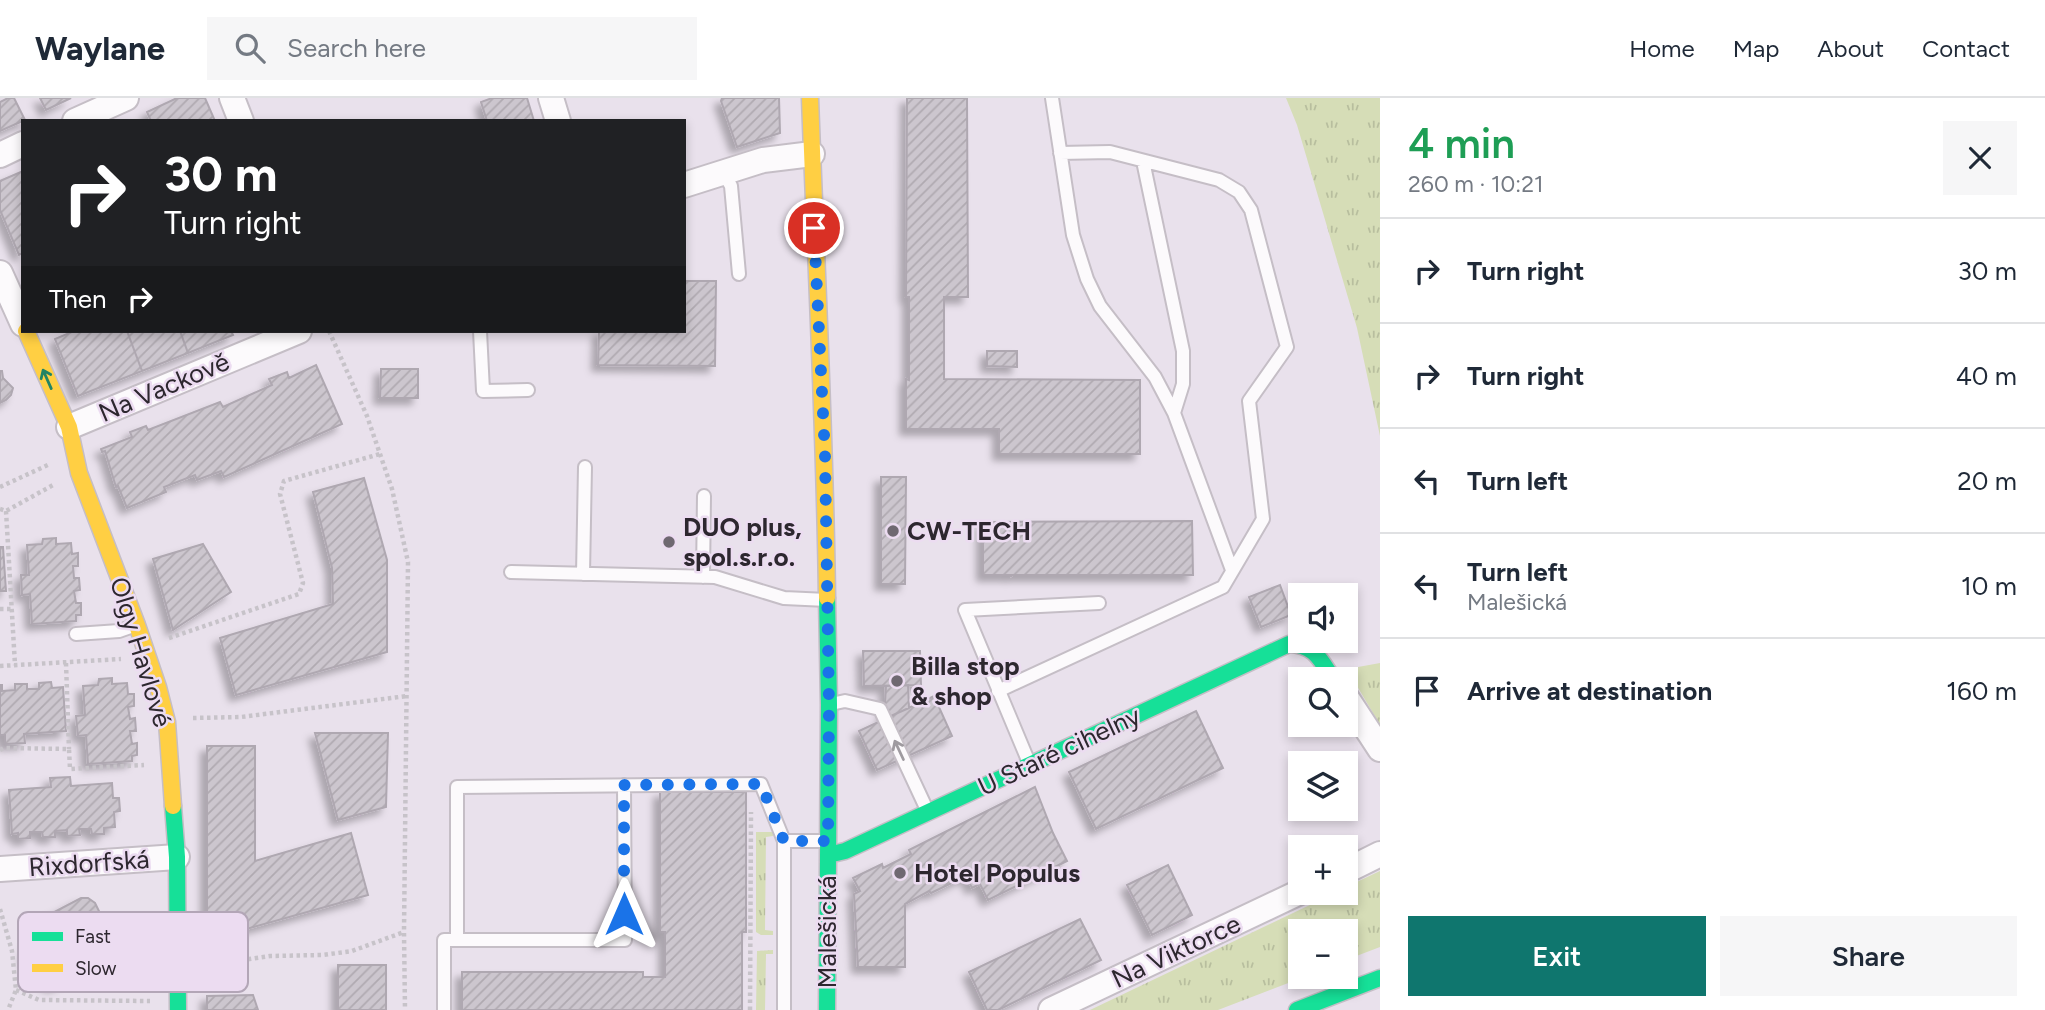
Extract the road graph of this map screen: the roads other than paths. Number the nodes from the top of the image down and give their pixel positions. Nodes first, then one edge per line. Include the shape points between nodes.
1 (126, 98) edge
2 (232, 98) edge
3 (551, 98) edge
4 (810, 98) edge
5 (1052, 98) edge
6 (79, 119) edge
7 (240, 119) edge
8 (557, 119) edge
9 (21, 145) edge
10 (1060, 153) junction
11 (812, 154) junction
12 (0, 155) edge
13 (1143, 161) junction
14 (723, 173) junction
15 (686, 184) edge
16 (739, 274) dead end
17 (3, 286) edge
18 (21, 320) edge
19 (27, 333) edge
20 (294, 333) edge
21 (480, 333) edge
22 (528, 390) dead end
23 (1174, 413) junction
24 (69, 426) junction
25 (585, 467) dead end
26 (704, 496) dead end
27 (1232, 570) junction
28 (511, 572) dead end
29 (583, 574) junction
30 (703, 577) junction
31 (828, 600) junction
32 (1099, 603) dead end
33 (137, 625) junction
34 (76, 634) dead end
35 (1326, 667) edge
36 (998, 691) junction
37 (829, 705) junction
38 (1358, 715) edge
39 (1380, 748) edge
40 (1030, 765) junction
41 (624, 785) junction
42 (928, 812) junction
43 (784, 841) junction
44 (828, 848) junction
45 (1380, 854) edge
46 (177, 857) junction
47 (1358, 865) edge
48 (0, 869) edge
49 (1288, 898) edge
50 (177, 912) edge
51 (457, 940) junction
52 (1380, 978) edge
53 (177, 992) edge
54 (177, 1010) edge
55 (444, 1010) edge
56 (784, 1010) edge
57 (827, 1010) edge
58 (1051, 1010) edge
59 (1297, 1010) edge

1 - 6 street
2 - 7 street
3 - 8 street
4 - 11 street, Malešická
5 - 10 lane
9 - 12 street
10 - 13 lane via 1110,152
10 - 23 lane via 1073,235 1087,279 1100,306 1155,377
11 - 14 street via 763,160
11 - 31 street, Malešická
13 - 23 lane via 1183,351 1183,384
13 - 27 lane via 1219,180 1239,192 1251,210 1287,347 1249,401 1263,519
14 - 15 street
14 - 16 lane via 731,186
17 - 18 street
24 -> 19 street, Olgy Havlové
20 - 24 street, Na Vackově
21 - 22 lane via 483,391
23 - 27 lane
24 - 33 street, Olgy Havlové via 79,473
25 - 29 lane
26 - 30 lane
27 - 36 lane via 1223,587
28 - 29 lane
29 - 30 lane
30 - 31 lane via 784,598
31 - 37 street, Malešická
32 - 36 lane via 965,610
33 - 34 lane via 112,633
33 - 46 street, Olgy Havlové via 167,722
35 - 40 street, U Staré cihelny via 1303,644 1289,644
36 - 40 lane
42 -> 37 lane via 880,709 845,701
37 - 44 street, Malešická
38 - 39 street
40 - 42 street, U Staré cihelny
41 - 43 lane via 761,784
41 - 51 lane via 457,787
41 - 51 lane via 625,940
42 - 44 street, U Staré cihelny via 845,851
43 - 44 lane
43 - 56 lane
44 - 57 street, Malešická
45 - 47 street
46 - 48 street, Rixdorfská
46 - 50 street, Olgy Havlové
49 - 58 street, Na Viktorce
51 - 55 lane via 444,940
52 - 59 street
53 - 54 street, Olgy Havlové

